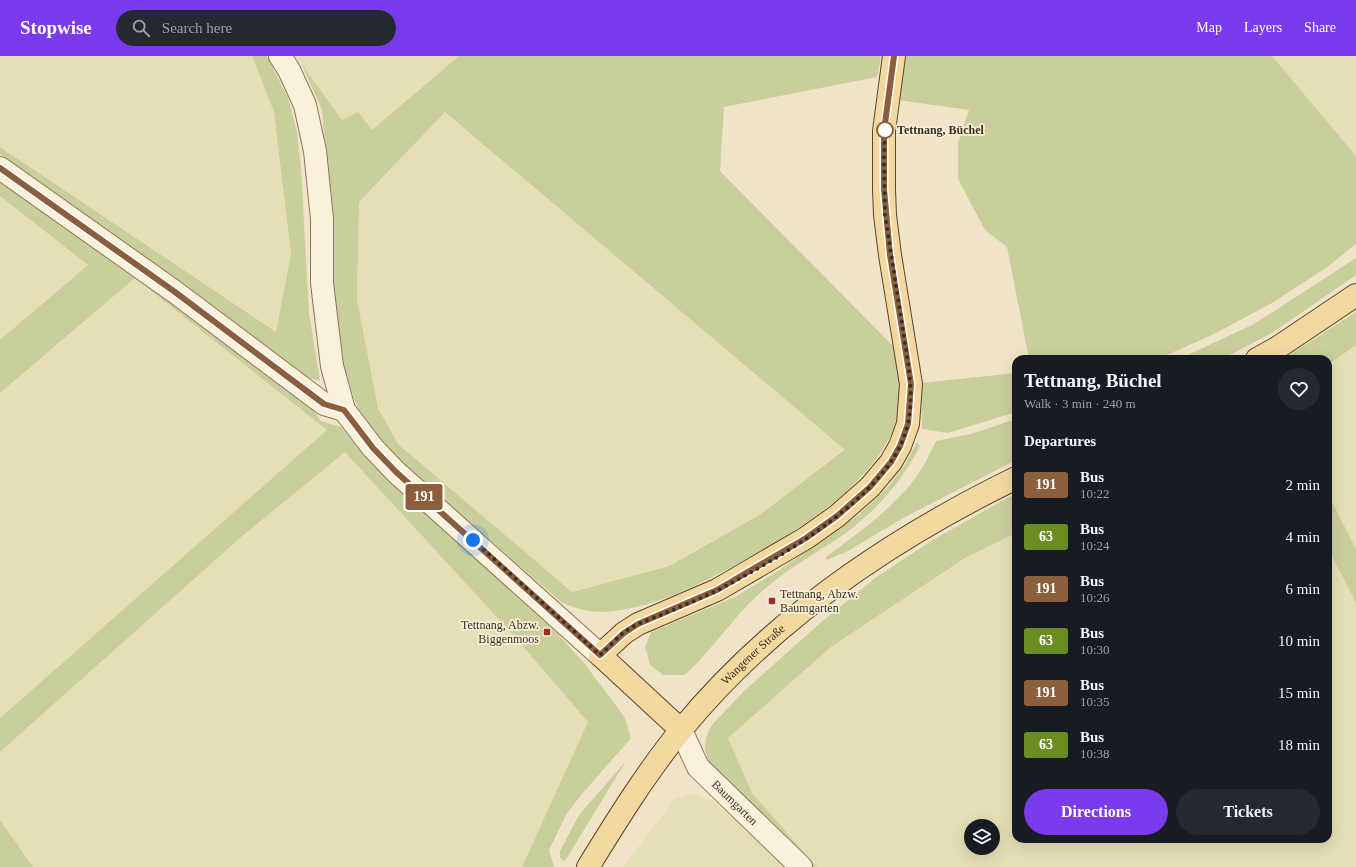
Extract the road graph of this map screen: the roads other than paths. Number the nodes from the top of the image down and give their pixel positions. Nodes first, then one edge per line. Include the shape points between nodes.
1 (280, 56) edge
2 (894, 56) edge
3 (0, 168) edge
4 (1356, 295) edge
5 (1264, 355) edge
6 (344, 410) junction
7 (1012, 480) edge
8 (600, 655) junction
9 (681, 730) junction
10 (588, 867) edge
11 (802, 867) edge

1 - 6 street via 305,105 315,151 322,219 322,283 326,330 332,366
2 - 8 main road via 884,131 884,189 890,255 911,384 908,424 900,446 891,462 870,487 837,516 806,538 717,590 638,624
3 - 6 street via 175,292 324,404
4 - 5 main road
6 - 8 street via 373,448 396,472
7 - 9 main road, Wangener Straße via 924,527 858,570 818,600 766,642 716,690
8 - 9 main road
9 - 10 main road, Wangener Straße via 620,814
9 - 11 street, Baumgarten via 698,767

